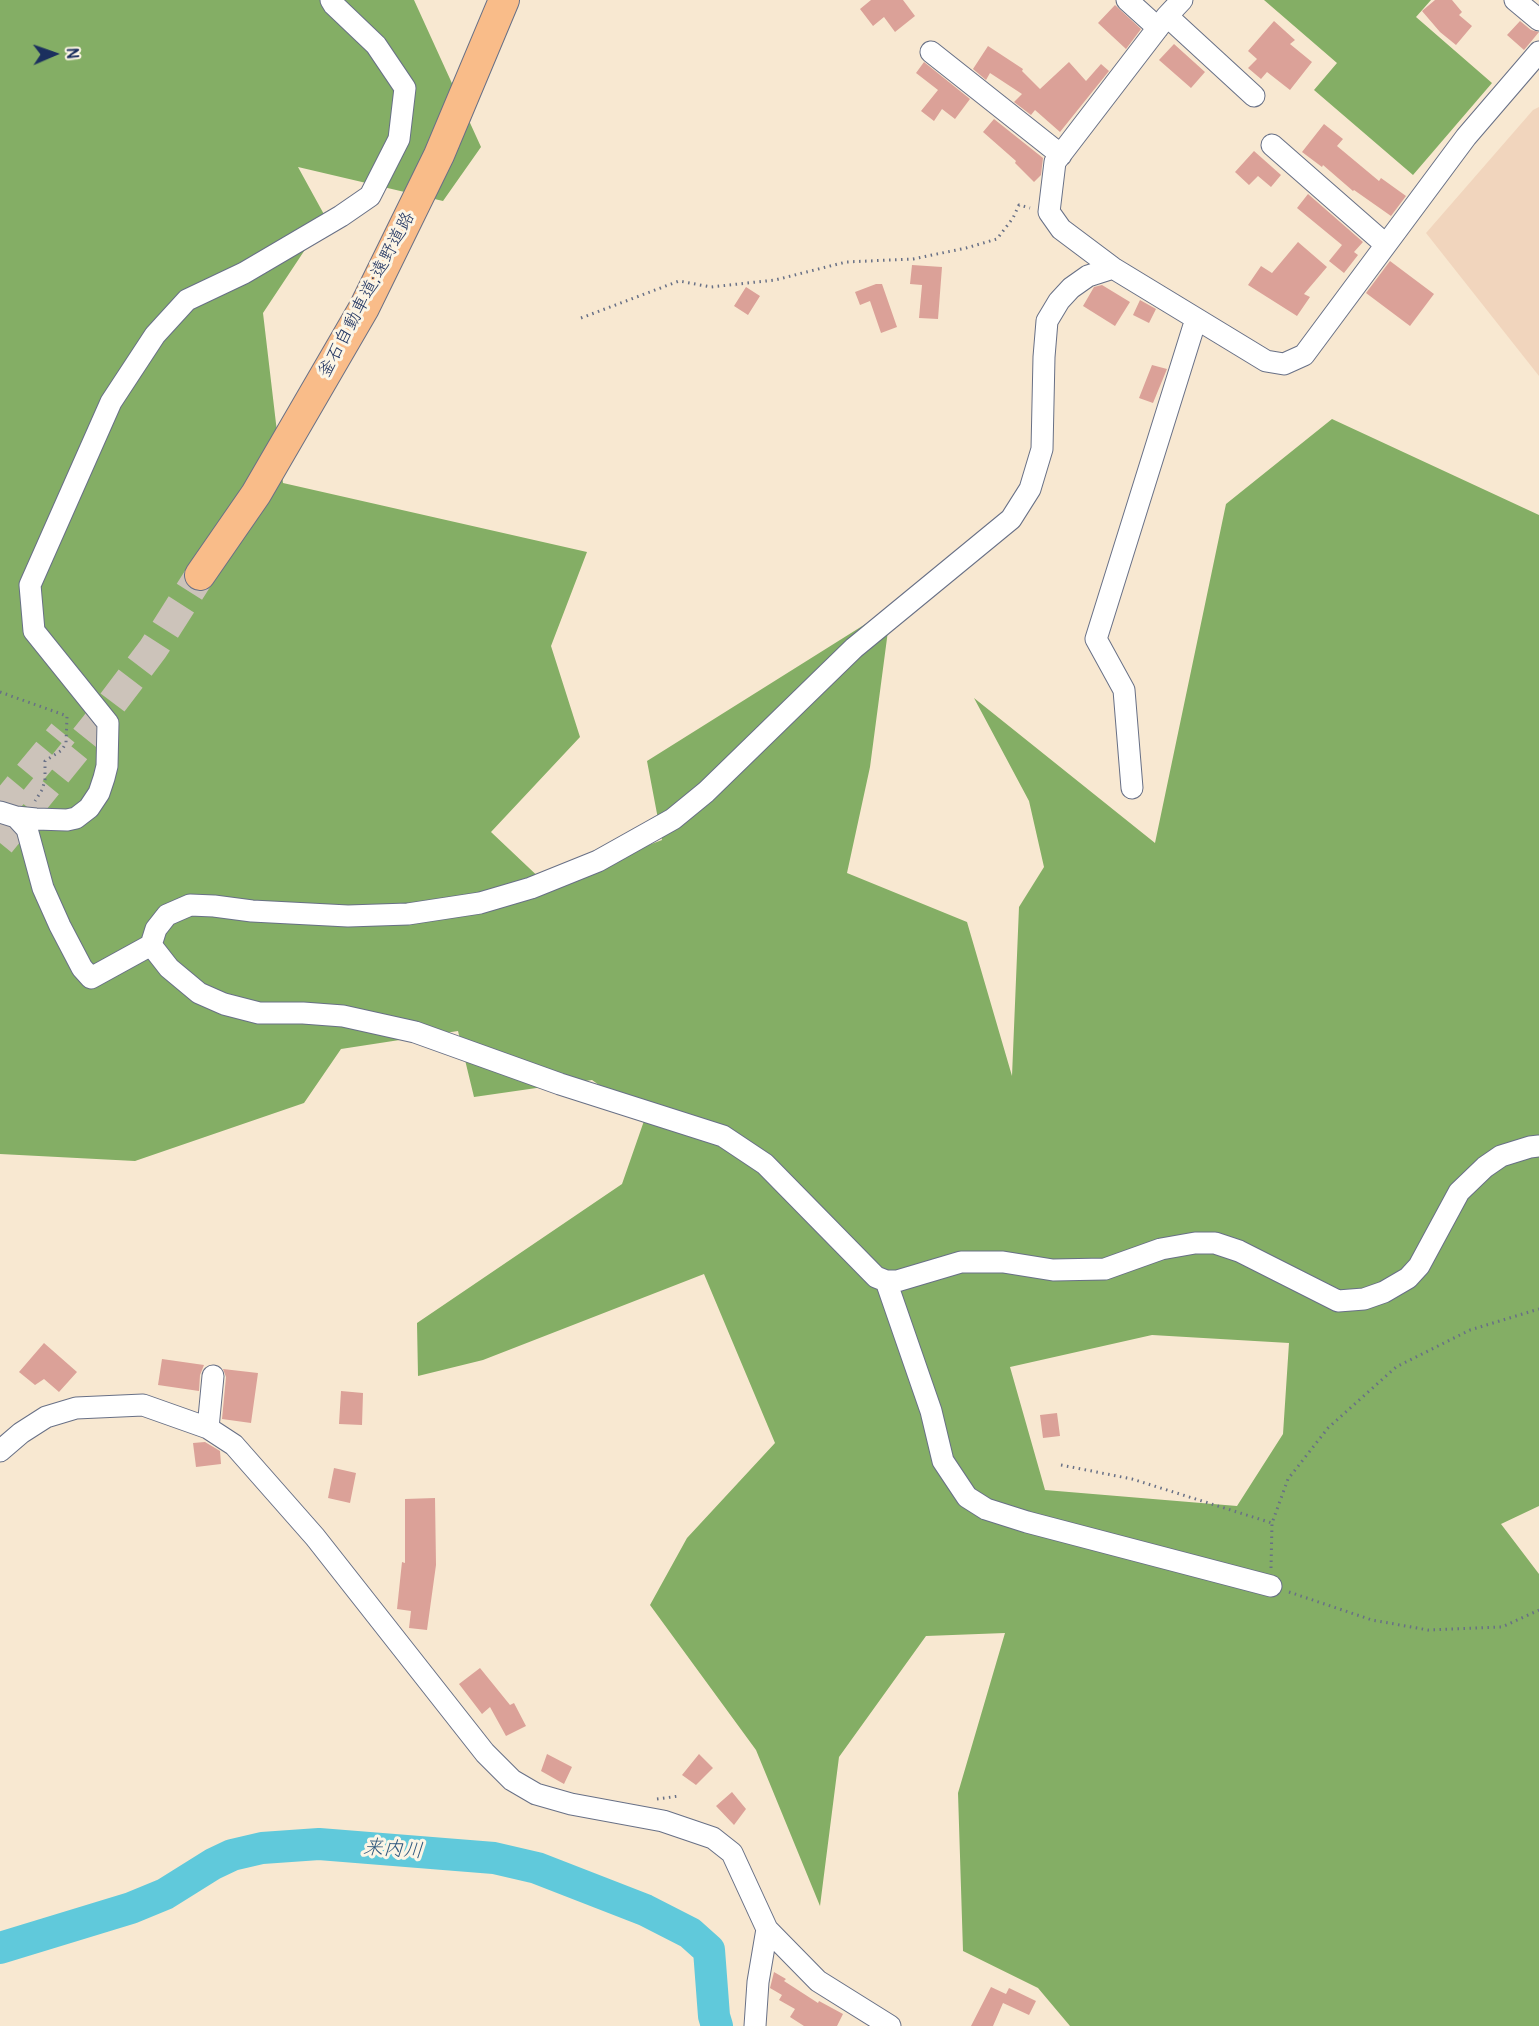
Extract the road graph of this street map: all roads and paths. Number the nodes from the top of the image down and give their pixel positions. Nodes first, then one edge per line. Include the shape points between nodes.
1 (331, 0) edge
2 (483, 0) edge
3 (504, 0) edge
4 (1127, 0) edge
5 (1182, 0) edge
6 (1515, 0) edge
7 (1539, 20) edge
8 (1163, 22) junction
9 (931, 52) dead end
10 (1539, 52) edge
11 (1254, 96) dead end
12 (1272, 145) dead end
13 (1061, 155) junction
14 (1049, 212) junction
15 (1385, 244) junction
16 (1113, 268) junction
17 (581, 318) dead end
18 (1196, 319) junction
19 (0, 692) edge
20 (1132, 788) dead end
21 (8, 814) edge
22 (151, 945) junction
23 (1539, 1146) edge
24 (886, 1281) junction
25 (1539, 1309) edge
26 (213, 1376) dead end
27 (208, 1428) junction
28 (0, 1451) edge
29 (1061, 1465) dead end
30 (1272, 1524) junction
31 (1271, 1586) junction
32 (1539, 1610) edge
33 (767, 1929) junction
34 (755, 2026) edge
35 (890, 2026) edge

1 - 21 street via 376,45 405,88 399,139 370,196 244,273 187,300 155,335 111,402 30,585 34,631 108,723 107,765 99,793 76,818
2 - 3 highway, 釜石自動車道;遠野道路 via 391,215 346,302 193,569 256,494 364,308 439,155
4 - 8 street
5 - 8 street
6 - 7 street
8 - 11 street
8 - 13 street
9 - 13 street
10 - 15 street via 1466,137
12 - 15 street
13 - 14 street via 1055,162
14 - 16 street via 1061,229
14 - 17 path via 1019,205 997,239 966,248 913,259 846,262 775,280 711,287 679,281
15 - 18 street via 1304,355 1284,364 1266,361
16 - 18 street
16 - 22 street via 1088,276 1071,288 1047,321 1042,450 1030,489 1011,519 854,648 706,792 672,819 598,861 480,903 408,914 348,916 190,905 167,915 156,929
18 - 20 street via 1096,639 1124,690
19 - 21 path via 67,716 66,743 45,761 45,780 35,802
21 - 22 street via 27,829 43,888 82,968 91,978
22 - 24 street via 169,968 199,993 224,1004 259,1013 343,1016 416,1032 560,1084 723,1136 765,1164 876,1277
23 - 24 street via 1501,1156 1485,1167 1459,1192 1419,1266 1408,1278 1364,1299 1338,1301 1239,1251 1195,1243 1161,1249 1105,1269 1053,1270 1003,1262 961,1262
24 - 31 street via 932,1411 943,1461 967,1497 986,1509 1027,1522
25 - 30 path via 1470,1330 1396,1367 1328,1428 1288,1479
26 - 27 street
27 - 28 street via 143,1406 76,1408 46,1417
27 - 33 street via 234,1445 315,1538 485,1753 512,1780 536,1794 663,1821 713,1838 732,1853
29 - 30 path via 1132,1479
30 - 31 path
31 - 32 path via 1372,1620 1428,1630 1502,1627
33 - 34 street
33 - 35 street via 818,1981

